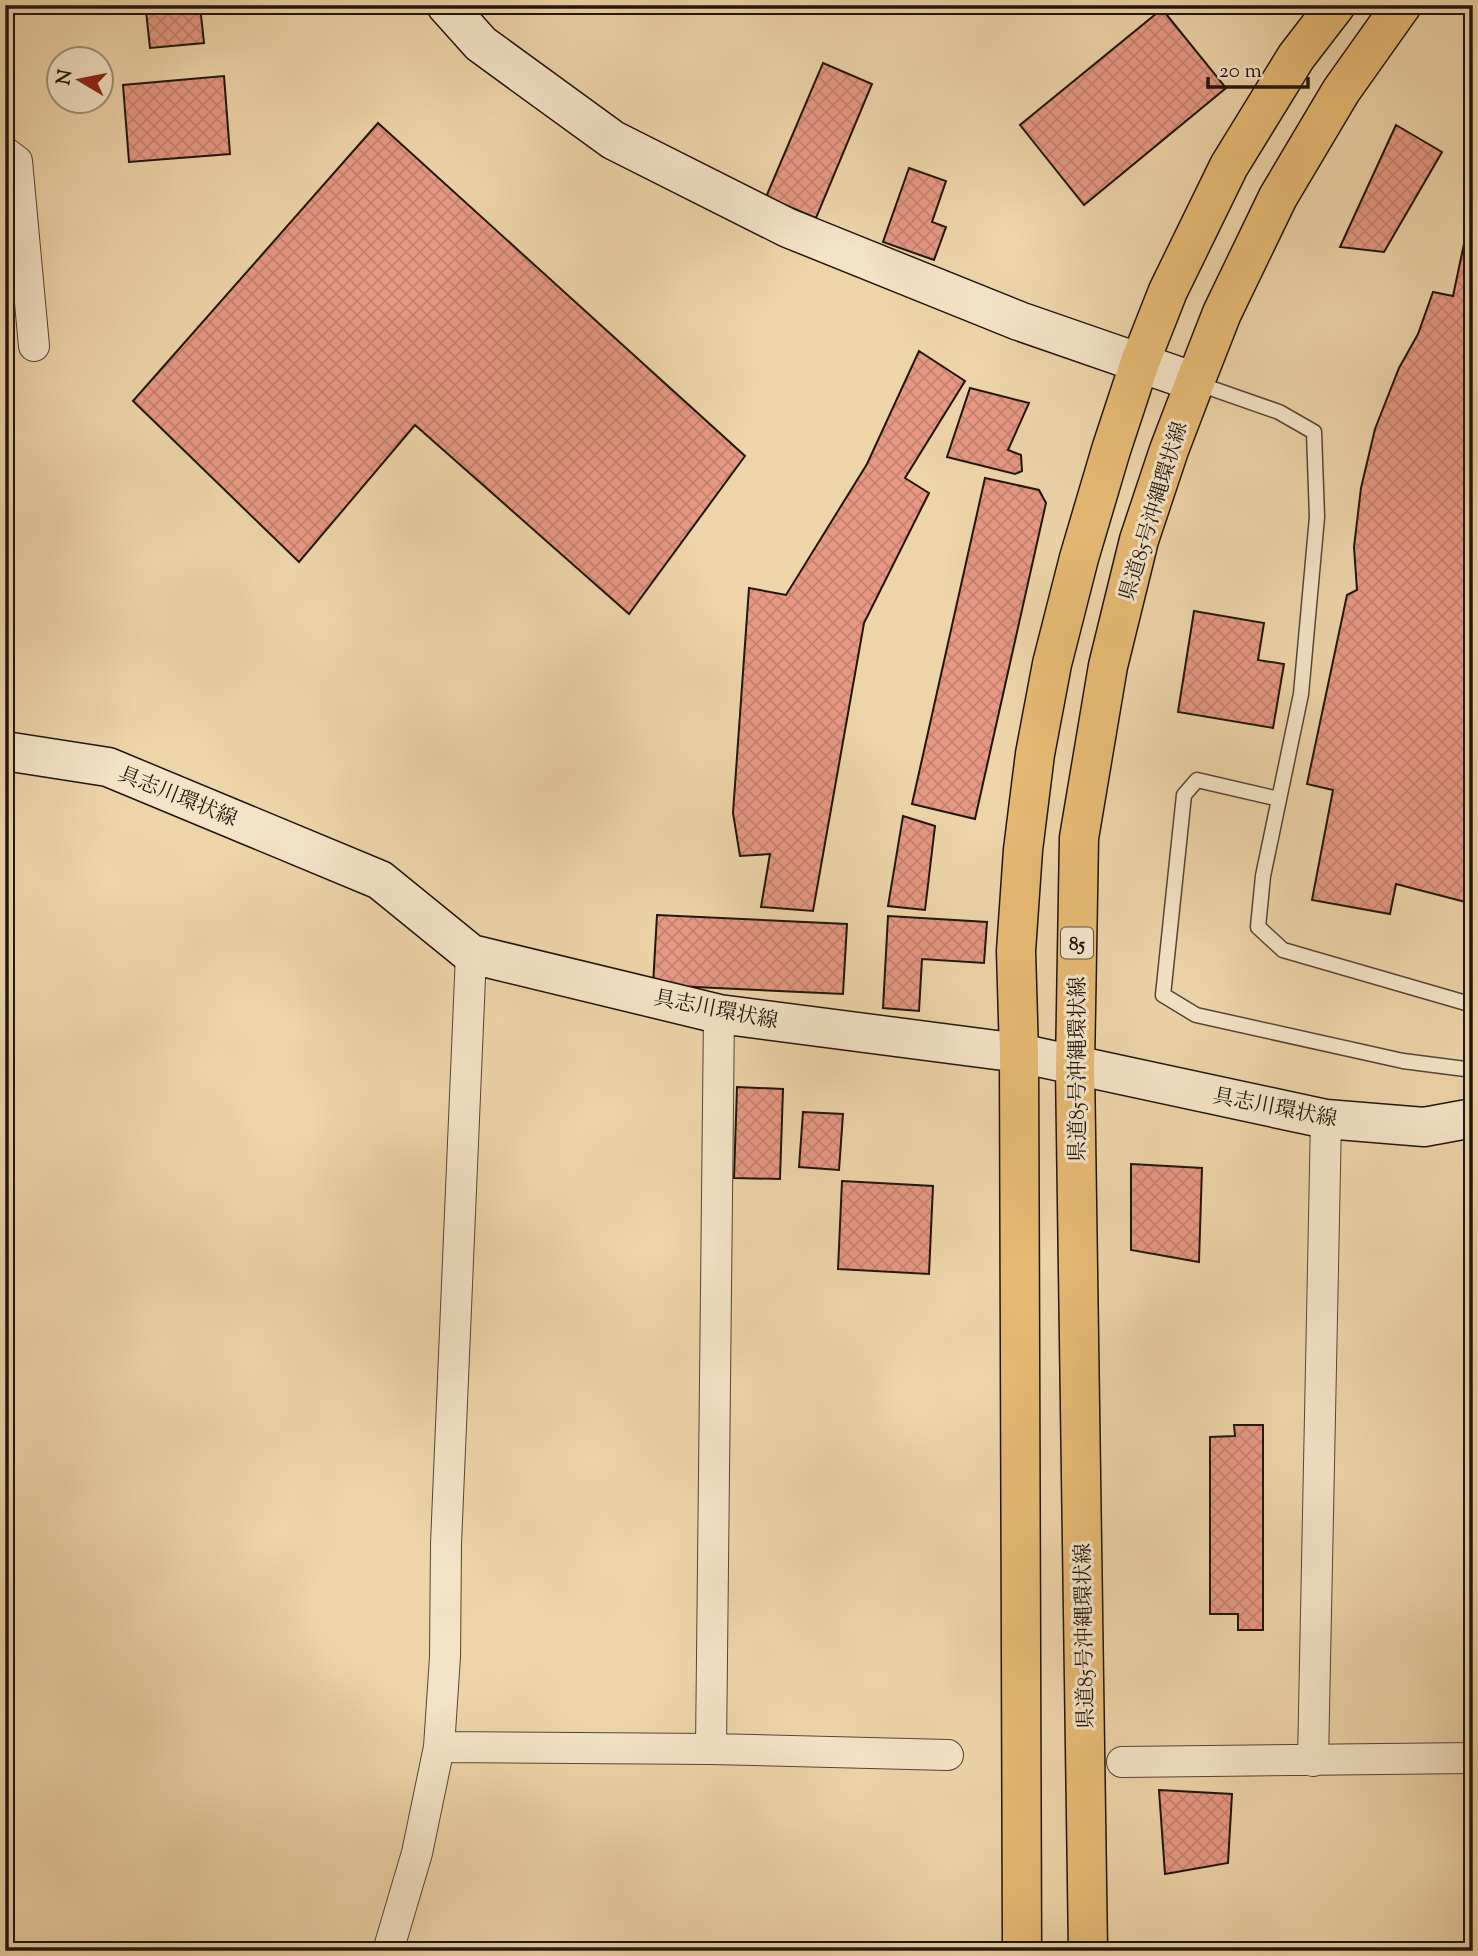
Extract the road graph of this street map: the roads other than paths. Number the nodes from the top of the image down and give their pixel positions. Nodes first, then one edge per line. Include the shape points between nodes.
1 (446, 5) edge
2 (1336, 5) edge
3 (1402, 5) edge
4 (5, 152) edge
5 (34, 346) dead end
6 (1140, 362) junction
7 (1195, 382) junction
8 (5, 751) edge
9 (1279, 799) junction
10 (471, 954) junction
11 (1473, 1005) edge
12 (719, 1014) junction
13 (1019, 1053) junction
14 (1075, 1066) junction
15 (1473, 1070) edge
16 (1473, 1118) edge
17 (1325, 1119) junction
18 (439, 1747) junction
19 (711, 1749) junction
20 (948, 1755) dead end
21 (1473, 1758) edge
22 (1313, 1761) junction
23 (1122, 1762) dead end
24 (388, 1951) edge
25 (1022, 1951) edge
26 (1088, 1951) edge

1 - 6 main road via 481,44 613,140 789,228 1019,321
2 - 6 main road via 1296,57 1229,166 1168,291
3 - 7 main road, 県道85号沖縄環状線 / 85 via 1341,91 1278,197 1222,313
4 - 5 street via 17,161
6 - 7 main road
6 - 13 main road via 1079,558 1035,754 1016,951
7 - 9 lane via 1279,412 1314,432 1317,517 1301,694
7 - 14 main road, 県道85号沖縄環状線 / 85 via 1139,540 1108,666 1079,838
8 - 10 main road, 具志川環状線 via 107,767 380,880
9 - 11 lane via 1258,927 1283,950
9 - 15 lane via 1197,780 1184,795 1163,995 1196,1015 1403,1061
10 - 12 main road, 具志川環状線
10 - 18 street
12 - 13 main road, 具志川環状線
12 - 19 street
13 - 14 main road, 具志川環状線
13 - 25 main road
14 - 17 main road, 具志川環状線
14 - 26 main road, 県道85号沖縄環状線 / 85
16 - 17 main road, 具志川環状線 via 1424,1128
17 - 22 street
18 - 19 street
18 - 24 street via 417,1853
19 - 20 street
21 - 22 street
22 - 23 street

